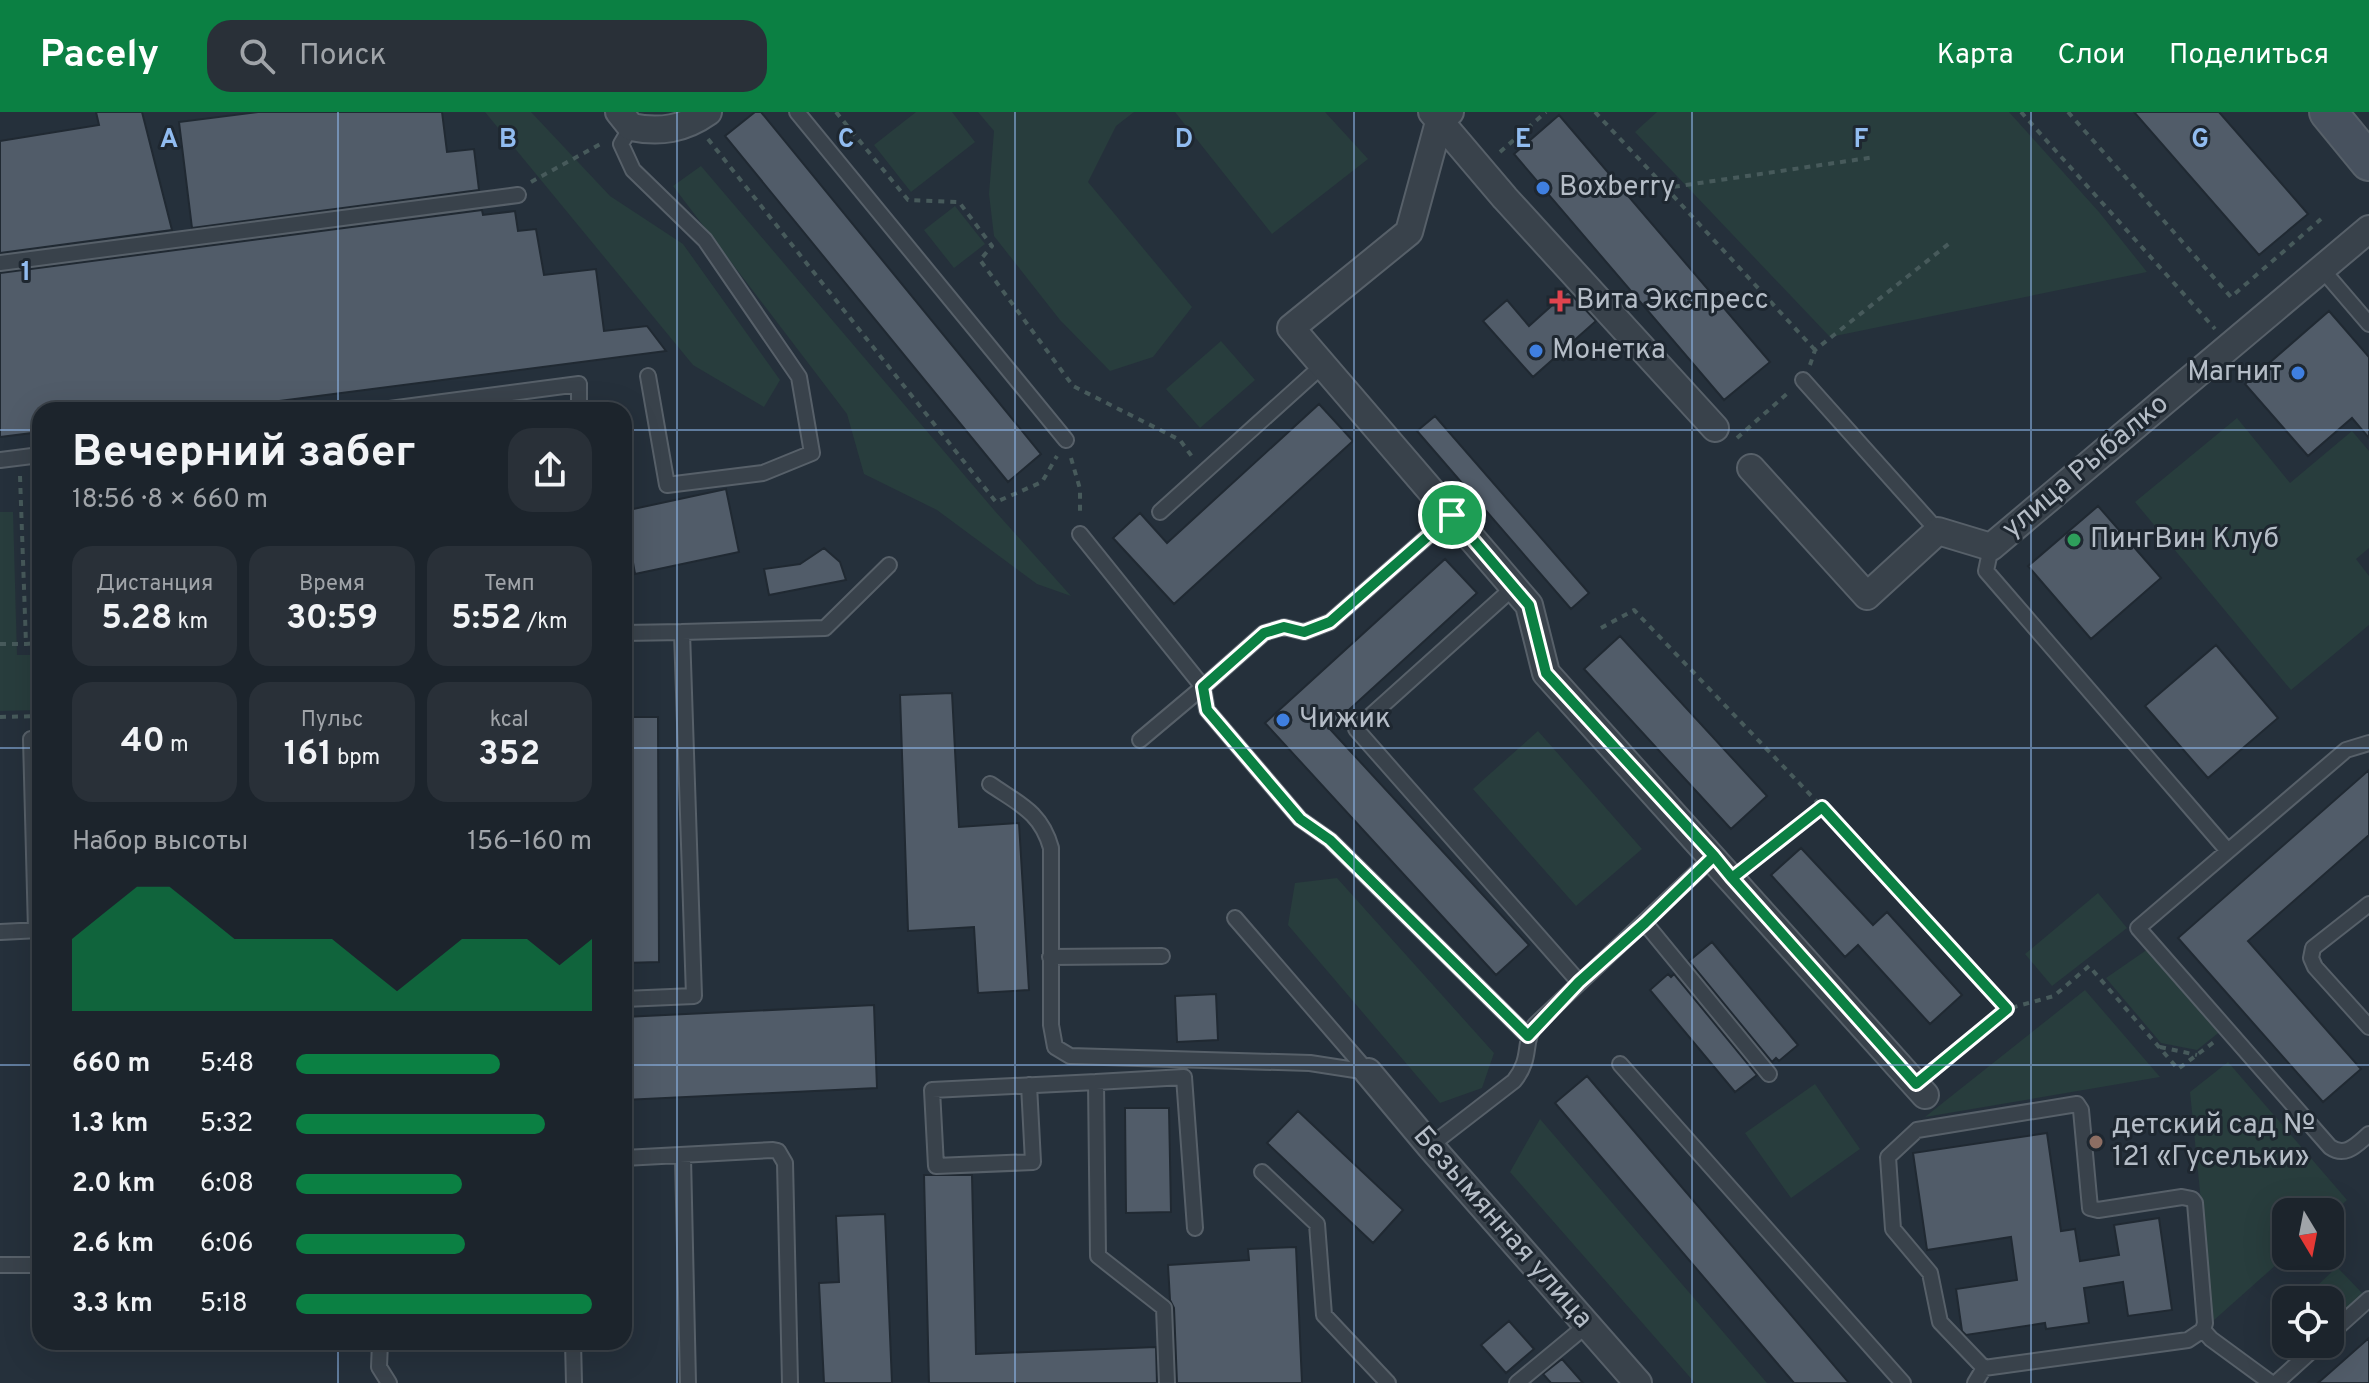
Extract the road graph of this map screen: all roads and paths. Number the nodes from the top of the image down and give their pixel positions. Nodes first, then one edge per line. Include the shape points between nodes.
1 (797, 112) edge
2 (836, 112) edge
3 (1546, 112) edge
4 (1595, 112) edge
5 (2021, 112) edge
6 (2068, 112) edge
7 (2328, 112) edge
8 (1440, 115) edge
9 (701, 117) edge
10 (625, 119) edge
11 (1875, 157) dead end
12 (2369, 162) edge
13 (1480, 169) junction
14 (1666, 188) junction
15 (518, 195) joint
16 (2321, 219) dead end
17 (2369, 229) edge
18 (1951, 242) dead end
19 (0, 263) edge
20 (2321, 268) junction
21 (2369, 324) edge
22 (2230, 346) junction
23 (1323, 365) junction
24 (648, 376) dead end
25 (1803, 380) joint
26 (443, 402) edge
27 (579, 402) edge
28 (1715, 428) joint
29 (1066, 440) junction
30 (32, 456) edge
31 (19, 457) junction
32 (0, 460) edge
33 (1751, 468) dead end
34 (1204, 473) junction
35 (1160, 512) dead end
36 (1452, 515) junction
37 (1938, 531) junction
38 (1080, 534) joint
39 (1991, 547) junction
40 (889, 565) dead end
41 (1514, 587) junction
42 (1601, 628) dead end
43 (682, 632) junction
44 (632, 633) edge
45 (0, 644) edge
46 (26, 644) junction
47 (32, 644) edge
48 (1203, 687) junction
49 (32, 716) edge
50 (0, 717) edge
51 (32, 739) edge
52 (1140, 740) dead end
53 (2369, 743) edge
54 (32, 766) edge
55 (990, 784) dead end
56 (1822, 807) junction
57 (2228, 851) junction
58 (1714, 856) junction
59 (1732, 878) junction
60 (2369, 904) edge
61 (1235, 918) dead end
62 (1645, 923) junction
63 (32, 930) edge
64 (0, 932) edge
65 (1162, 956) dead end
66 (1050, 957) junction
67 (1579, 982) junction
68 (632, 999) edge
69 (2007, 1009) junction
70 (2369, 1027) edge
71 (2228, 1031) junction
72 (1528, 1036) junction
73 (2160, 1047) junction
74 (2197, 1055) junction
75 (1620, 1064) dead end
76 (1368, 1072) junction
77 (1769, 1074) dead end
78 (1096, 1082) junction
79 (1029, 1085) junction
80 (1921, 1089) joint
81 (2369, 1134) edge
82 (1430, 1146) junction
83 (683, 1157) junction
84 (632, 1158) edge
85 (1262, 1172) dead end
86 (1195, 1228) dead end
87 (0, 1265) edge
88 (32, 1265) edge
89 (2369, 1299) edge
90 (2344, 1321) edge
91 (1587, 1325) junction
92 (2203, 1330) junction
93 (380, 1350) edge
94 (573, 1350) edge
95 (2303, 1358) edge
96 (1984, 1368) junction
97 (389, 1383) edge
98 (574, 1383) edge
99 (688, 1383) edge
100 (790, 1383) edge
101 (1167, 1383) edge
102 (1388, 1383) edge
103 (1517, 1383) edge
104 (1638, 1383) edge
105 (1903, 1383) edge
106 (1975, 1383) edge
107 (2274, 1383) edge

1 - 29 lane
2 - 34 path via 908,200 959,202 992,246 980,260 1073,386 1180,440
3 - 13 path
4 - 14 path
5 - 22 path
6 - 16 path via 2231,297
7 - 12 street
8 - 13 street
8 - 23 street via 1409,232 1291,328
9 - 10 street via 663,131
9 - 29 path via 996,502 1042,482
10 - 15 path
10 - 24 lane via 621,144 633,170 705,240 799,377 812,453 763,473 667,485
11 - 14 path
13 - 28 street
14 - 18 path via 1815,350
15 - 19 lane
17 - 20 street, улица Рыбалко
20 - 21 lane
20 - 22 street, улица Рыбалко
22 - 39 street, улица Рыбалко
23 - 34 lane
23 - 36 street
25 - 28 path via 1730,445
25 - 37 lane
26 - 27 lane via 579,384
29 - 38 path via 1080,489
30 - 31 lane
31 - 32 lane
31 - 46 path
33 - 37 street via 1867,596
34 - 35 lane
36 - 41 street
36 - 48 lane via 1330,622 1304,632 1284,627 1264,633
37 - 39 street, улица Рыбалко
38 - 48 lane
39 - 57 lane via 1986,571
40 - 43 lane via 825,628
41 - 58 street via 1529,605 1546,673
41 - 67 lane via 1356,729
42 - 56 path via 1634,610
43 - 44 lane
43 - 68 lane via 694,996
45 - 46 path
46 - 47 path
48 - 52 lane
48 - 72 lane via 1207,710 1300,819 1330,840
49 - 50 path
51 - 54 lane
53 - 57 lane via 2346,750
55 - 66 lane via 1036,815 1046,831 1051,848
56 - 59 path
56 - 69 path
57 - 71 lane via 2138,928
58 - 59 street
58 - 62 lane
59 - 80 street
60 - 70 lane via 2313,948 2311,958
61 - 76 lane
62 - 67 lane
62 - 77 lane
63 - 64 lane
65 - 66 lane
66 - 76 lane via 1055,1047 1070,1056 1310,1063
67 - 72 lane
69 - 73 path via 2054,996 2089,966
69 - 80 path
71 - 74 path
71 - 81 lane via 2330,1147 2350,1150
72 - 82 lane via 1526,1060 1514,1081
73 - 74 path
73 - 74 path via 2178,1069
75 - 105 lane
76 - 82 street, Безымянная улица
78 - 79 lane
78 - 86 lane via 1184,1077
78 - 101 lane via 1098,1256 1164,1308
79 - 79 lane via 932,1090 936,1166 1033,1162
82 - 91 street, Безымянная улица
83 - 84 lane
83 - 99 lane
83 - 100 lane via 773,1150 782,1156
85 - 102 lane via 1317,1224 1324,1315
87 - 88 lane
89 - 90 lane
91 - 103 lane
91 - 104 street, Безымянная улица
92 - 96 lane via 2188,1340
92 - 96 lane via 2195,1203 2182,1197 2090,1208 2077,1104 1917,1130 1888,1157 1893,1229 1930,1273 1940,1322
92 - 107 lane
93 - 97 lane via 379,1367
94 - 98 lane
95 - 107 lane
96 - 106 lane

